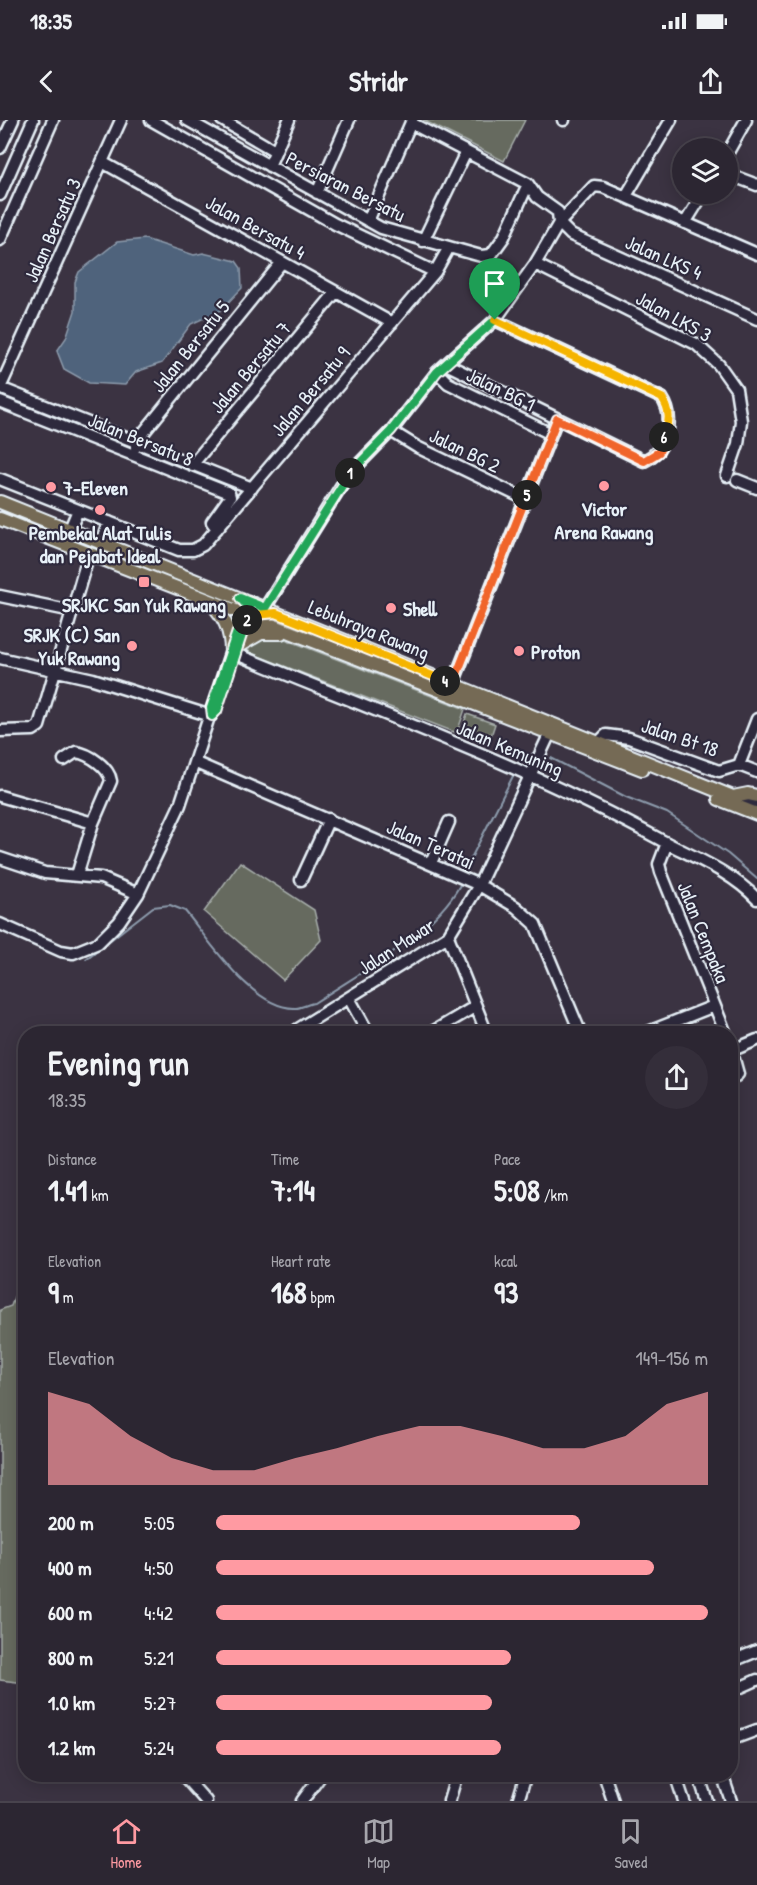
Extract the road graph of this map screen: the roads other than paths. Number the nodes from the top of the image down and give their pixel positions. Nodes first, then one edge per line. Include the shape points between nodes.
1 (13, 120) edge
2 (33, 120) edge
3 (53, 120) edge
4 (121, 120) edge
5 (151, 120) edge
6 (187, 120) edge
7 (222, 120) edge
8 (289, 120) edge
9 (349, 120) edge
10 (671, 120) edge
11 (746, 120) edge
12 (411, 121) edge
13 (736, 138) edge
14 (0, 148) edge
15 (275, 151) junction
16 (466, 152) junction
17 (102, 162) junction
18 (268, 166) junction
19 (738, 178) edge
20 (528, 184) junction
21 (757, 185) edge
22 (317, 194) junction
23 (0, 195) edge
24 (626, 196) junction
25 (697, 204) edge
26 (368, 221) junction
27 (559, 223) junction
28 (685, 224) junction
29 (0, 240) edge
30 (423, 241) junction
31 (448, 249) junction
32 (757, 255) edge
33 (282, 262) junction
34 (536, 264) junction
35 (435, 272) junction
36 (336, 292) junction
37 (757, 319) edge
38 (495, 320) junction
39 (392, 323) junction
40 (446, 364) junction
41 (437, 372) junction
42 (0, 388) edge
43 (0, 402) edge
44 (557, 419) junction
45 (391, 431) junction
46 (551, 434) junction
47 (136, 442) junction
48 (135, 457) junction
49 (192, 465) junction
50 (0, 479) edge
51 (252, 488) junction
52 (757, 488) edge
53 (525, 499) junction
54 (0, 502) edge
55 (78, 510) junction
56 (0, 519) edge
57 (109, 522) junction
58 (69, 529) junction
59 (217, 529) junction
60 (101, 542) junction
61 (89, 554) junction
62 (0, 596) edge
63 (240, 598) junction
64 (210, 601) junction
65 (271, 611) junction
66 (72, 612) junction
67 (248, 616) junction
68 (288, 633) junction
69 (236, 650) junction
70 (0, 658) edge
71 (56, 669) junction
72 (453, 684) junction
73 (212, 716) junction
74 (757, 719) edge
75 (0, 731) edge
76 (550, 733) junction
77 (598, 742) junction
78 (64, 760) dead end
79 (196, 763) junction
80 (739, 765) junction
81 (757, 772) edge
82 (532, 776) junction
83 (0, 796) edge
84 (757, 796) edge
85 (733, 797) junction
86 (757, 806) edge
87 (757, 814) edge
88 (329, 819) junction
89 (450, 822) dead end
90 (93, 823) junction
91 (667, 843) junction
92 (0, 858) edge
93 (431, 863) junction
94 (77, 875) junction
95 (301, 880) dead end
96 (479, 885) junction
97 (138, 894) junction
98 (757, 900) edge
99 (0, 924) edge
100 (448, 936) junction
101 (349, 998) junction
102 (476, 1006) junction
103 (714, 1006) junction
104 (303, 1026) edge
105 (365, 1026) edge
106 (442, 1026) edge
107 (484, 1026) edge
108 (578, 1026) edge
109 (663, 1026) edge
110 (723, 1026) edge
111 (757, 1040) edge
112 (738, 1045) edge
113 (757, 1651) edge
114 (738, 1659) edge
115 (757, 1680) edge
116 (738, 1688) edge
117 (757, 1730) edge
118 (738, 1737) edge
119 (189, 1782) edge
120 (316, 1782) edge
121 (455, 1782) edge
122 (524, 1782) edge
123 (607, 1782) edge
124 (678, 1782) edge
125 (701, 1782) edge
126 (725, 1782) edge
127 (206, 1801) edge
128 (302, 1801) edge
129 (449, 1801) edge
130 (518, 1801) edge
131 (613, 1801) edge
132 (684, 1801) edge
133 (707, 1801) edge
134 (731, 1801) edge

1 - 14 street
2 - 23 street
3 - 29 street
4 - 17 street, Jalan Bersatu 3
5 - 35 street via 335,225
6 - 18 street, Persiaran Bersatu
7 - 15 street
8 - 15 street
9 - 22 street
10 - 24 street
11 - 13 street
12 - 16 street, Jalan LKS 4
12 - 26 street
15 - 18 street
16 - 20 street, Jalan LKS 4
16 - 30 street
17 - 33 street, Jalan Bersatu 4
17 - 42 street, Jalan Bersatu 3
18 - 22 street, Persiaran Bersatu
19 - 21 street
20 - 27 street, Jalan LKS 4 via 537,197 558,212
20 - 31 street, Persiaran Bersatu via 504,237 491,255
22 - 26 street, Persiaran Bersatu
24 - 27 street via 594,186
24 - 28 street
25 - 28 street
26 - 30 street, Persiaran Bersatu
27 - 34 street
27 - 37 street, Jalan LKS 4 via 571,235
28 - 32 street
30 - 31 street, Persiaran Bersatu
31 - 35 street, Jalan Bersatu 9
33 - 36 street, Jalan Bersatu 4
33 - 47 street, Jalan Bersatu 5
34 - 38 street
34 - 52 street, Jalan LKS 3 via 696,344 719,365 736,389 741,421 732,478
35 - 39 street, Jalan Bersatu 9
36 - 39 street, Jalan Bersatu 4
36 - 49 street, Jalan Bersatu 7
38 - 40 street
38 - 44 street via 662,398 670,420 659,452 644,461
39 - 51 street, Jalan Bersatu 9
40 - 41 street
40 - 44 street
41 - 45 street
41 - 46 street, Jalan BG 1 via 448,383
42 - 47 street
43 - 48 street, Jalan Bersatu 8
44 - 46 street
45 - 53 street, Jalan BG 2
45 - 65 street via 348,475
46 - 53 street
47 - 48 street
47 - 49 street
48 - 59 street, Jalan Bersatu 8 via 229,493 212,522
49 - 51 street
50 - 55 street
51 - 59 street, Jalan Bersatu 9
53 - 72 street
54 - 58 main road, Lebuhraya Rawang
55 - 57 street
55 - 58 street
56 - 61 main road, Lebuhraya Rawang
57 - 59 street, Jalan Bersatu 9 via 179,550 203,545
57 - 60 street
58 - 60 main road, Lebuhraya Rawang
60 - 63 main road, Lebuhraya Rawang
61 - 64 main road, Lebuhraya Rawang
61 - 66 street
62 - 66 street
63 - 65 main road, Lebuhraya Rawang
63 - 67 main road via 249,608
64 - 67 main road, Lebuhraya Rawang
64 - 69 main road via 227,622
65 - 67 main road
65 - 72 main road, Lebuhraya Rawang
66 - 71 street
67 - 68 main road, Lebuhraya Rawang
67 - 69 street
68 - 69 main road via 261,633
68 - 76 main road, Lebuhraya Rawang
69 - 73 street via 211,708
69 - 82 street, Jalan Kemuning
70 - 71 street
71 - 73 street
71 - 75 street via 39,726 33,730
72 - 77 main road, Lebuhraya Rawang
73 - 79 street
74 - 80 street, Jalan Bt 18
76 - 82 street, Jalan Mawar
76 - 87 main road, Lebuhraya Rawang
77 - 80 street, Jalan Bt 18 via 606,735 629,738 719,771
77 - 85 main road, Lebuhraya Rawang
78 - 90 street via 81,753 110,774
79 - 88 street, Jalan Teratai
79 - 97 street
80 - 81 street, Jalan Bt 18
82 - 91 street, Jalan Kemuning
82 - 96 street, Jalan Mawar
83 - 90 street
84 - 85 main road
85 - 86 street, Lebuhraya Rawang
88 - 93 street, Jalan Teratai
88 - 95 street
89 - 93 street
90 - 94 street
91 - 98 street, Jalan Kemuning via 723,871
91 - 103 street, Jalan Cempaka via 659,864 661,873
92 - 94 street via 45,873
93 - 96 street, Jalan Teratai
94 - 97 street via 101,878
96 - 100 street, Jalan Mawar
96 - 108 street, Jalan Teratai via 516,907 535,924
97 - 99 street via 108,934 73,953
100 - 101 street, Jalan Mawar
100 - 102 street
101 - 104 street, Jalan Mawar
101 - 105 street
102 - 106 street
102 - 107 street
103 - 109 street
103 - 110 street, Jalan Cempaka
111 - 112 street
113 - 114 street
115 - 116 street
117 - 118 street
119 - 127 street
120 - 128 street
121 - 129 street
122 - 130 street
123 - 131 street
124 - 132 street
125 - 133 street
126 - 134 street

